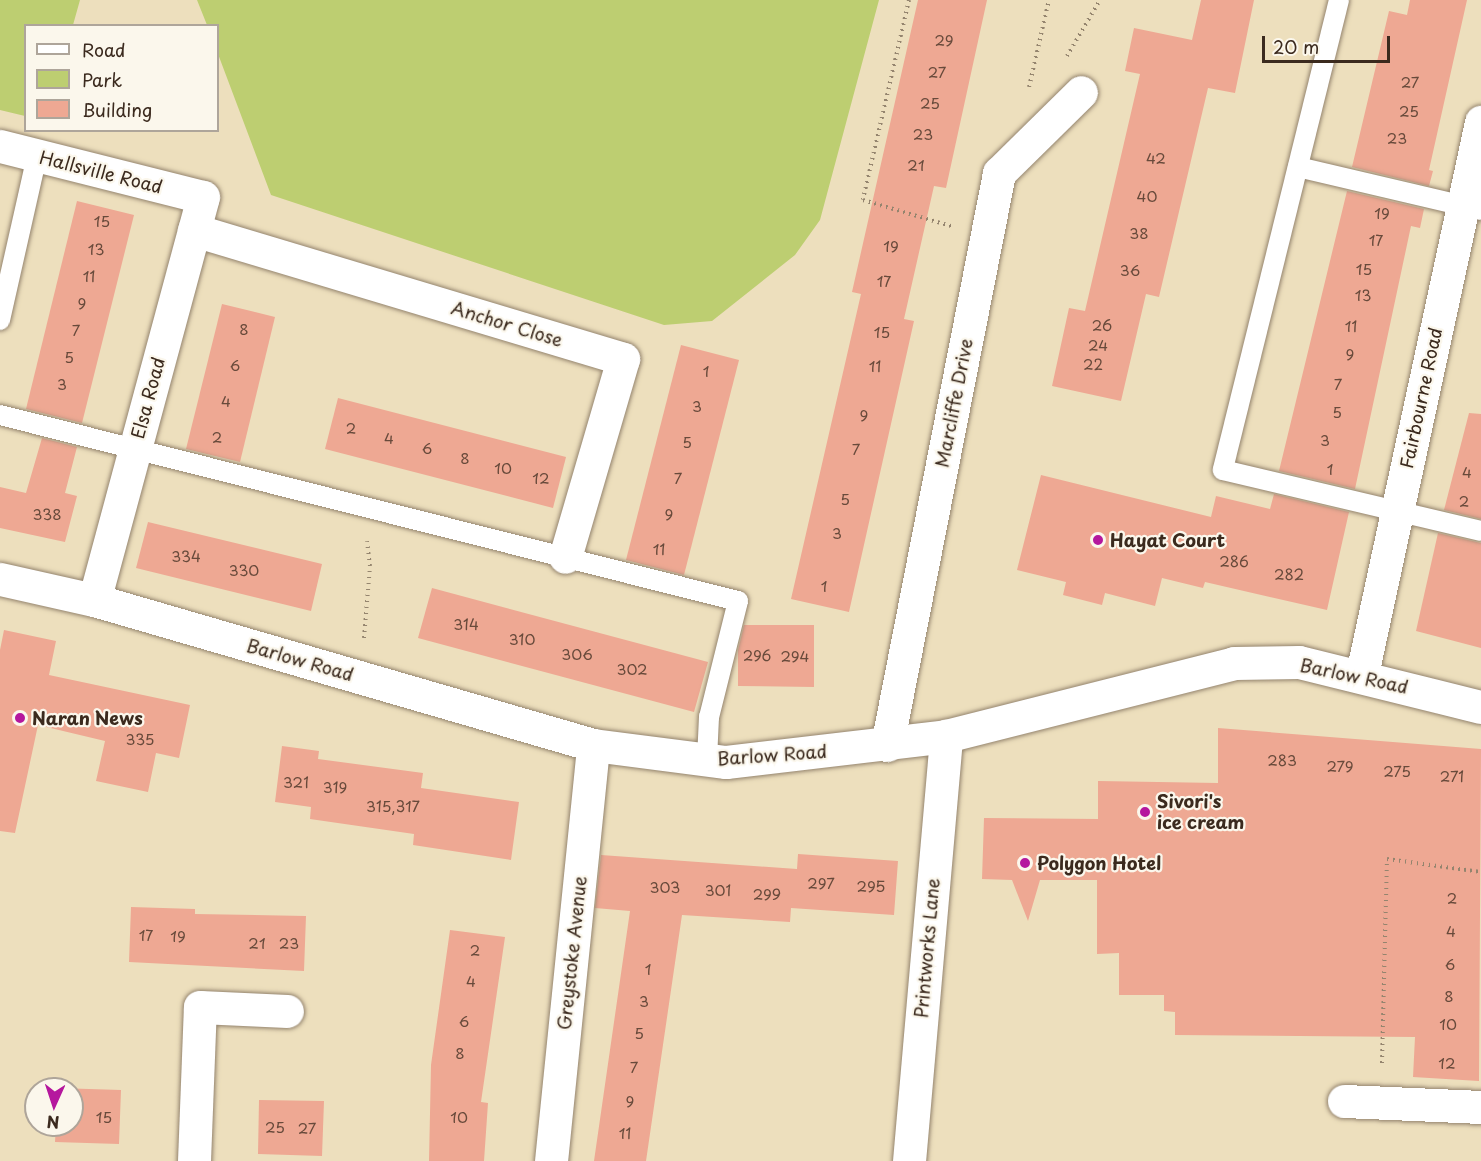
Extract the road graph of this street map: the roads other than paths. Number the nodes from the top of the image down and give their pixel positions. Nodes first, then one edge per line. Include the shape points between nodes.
1 (1339, 0) edge
2 (1081, 92) dead end
3 (1481, 122) edge
4 (0, 146) edge
5 (37, 156) junction
6 (1298, 167) junction
7 (203, 197) joint
8 (1472, 208) edge
9 (194, 230) junction
10 (0, 320) edge
11 (0, 415) edge
12 (135, 449) junction
13 (1396, 511) junction
14 (1481, 531) edge
15 (565, 557) junction
16 (0, 581) edge
17 (94, 600) junction
18 (1362, 674) junction
19 (1481, 707) edge
20 (946, 736) junction
21 (593, 745) junction
22 (887, 745) junction
23 (707, 759) junction
24 (287, 1011) dead end
25 (1344, 1101) dead end
26 (1481, 1107) edge
27 (194, 1161) edge
28 (551, 1161) edge
29 (909, 1161) edge

1 - 6 lane
2 - 22 street, Marcliffe Drive via 999,173
3 - 8 street, Fairbourne Road
4 - 5 street, Hallsville Road
5 - 7 street, Hallsville Road
5 - 10 lane
6 - 8 lane
6 - 13 lane via 1223,470
7 - 9 street, Elsa Road
8 - 13 street, Fairbourne Road
9 - 12 street, Elsa Road
9 - 15 street, Anchor Close via 623,359
11 - 12 lane
12 - 15 lane
12 - 17 street, Elsa Road
13 - 14 lane
13 - 18 street, Fairbourne Road
15 - 23 lane via 738,601 709,717
16 - 17 street, Barlow Road
17 - 21 street, Barlow Road
18 - 19 street, Barlow Road
18 - 20 street, Barlow Road via 1299,662 1234,663
20 - 22 street, Barlow Road
20 - 29 street, Printworks Lane
21 - 23 street, Barlow Road
21 - 28 street, Greystoke Avenue
22 - 23 street, Barlow Road via 726,762
24 - 27 street via 200,1007
25 - 26 street

